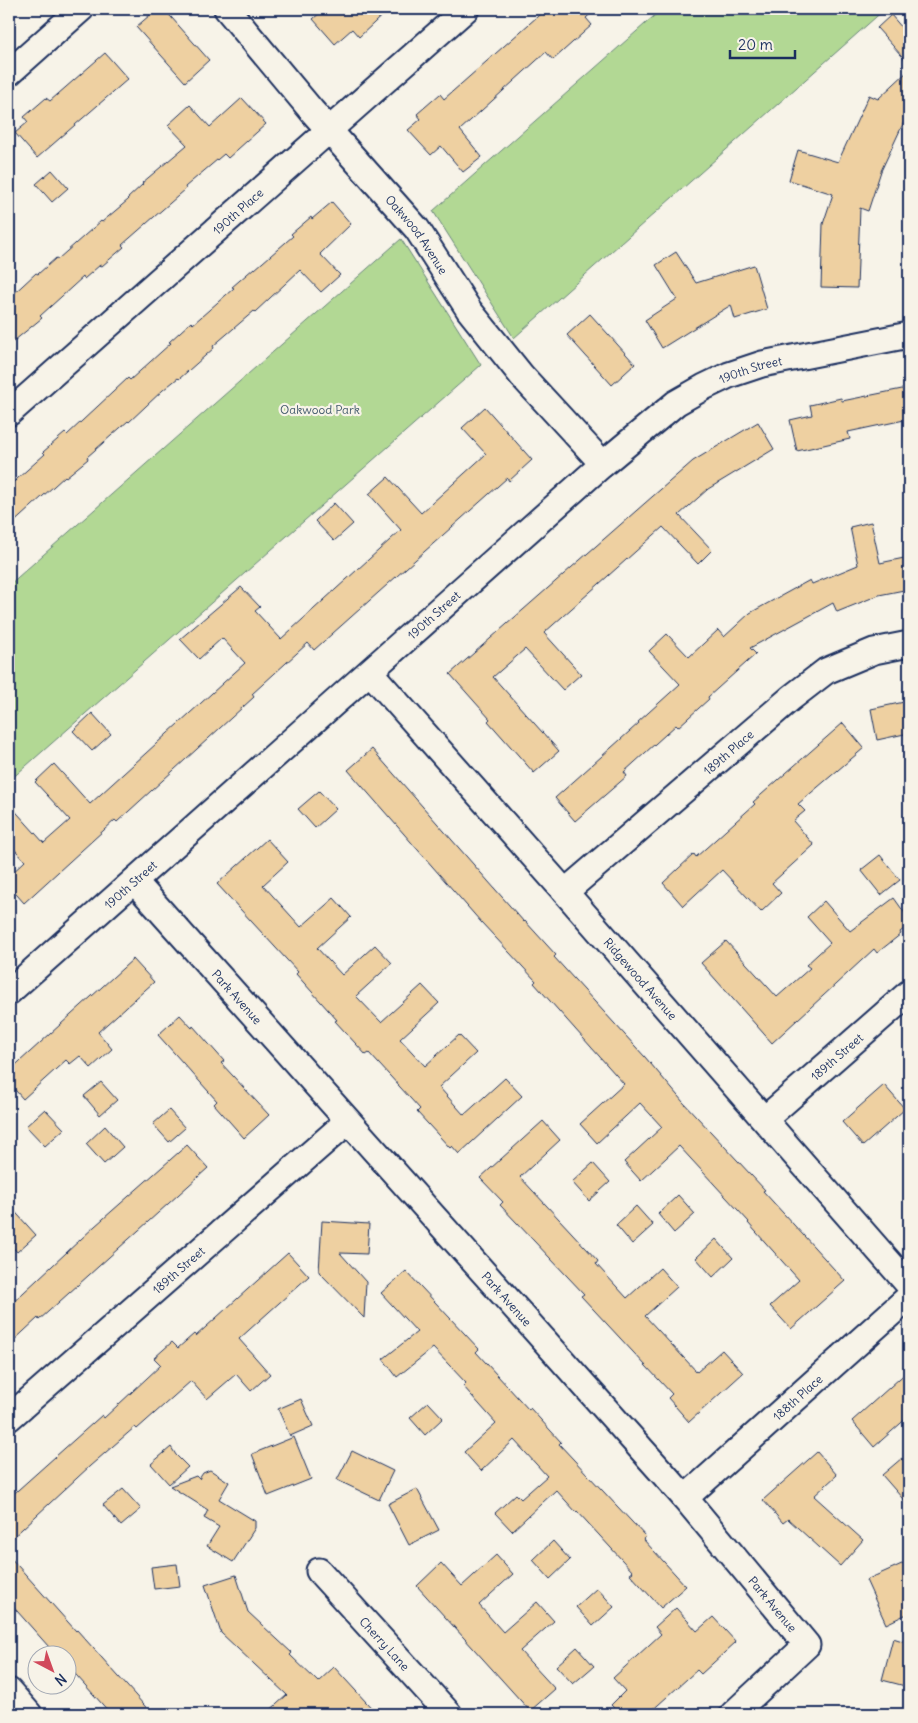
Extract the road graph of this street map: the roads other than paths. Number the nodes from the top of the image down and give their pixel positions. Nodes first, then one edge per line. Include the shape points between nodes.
1 (81, 9) edge
2 (227, 9) edge
3 (466, 9) edge
4 (9, 73) edge
5 (329, 129) junction
6 (909, 335) edge
7 (9, 413) edge
8 (603, 464) junction
9 (909, 644) edge
10 (370, 672) junction
11 (134, 880) junction
12 (565, 892) junction
13 (9, 992) edge
14 (909, 993) edge
15 (765, 1119) junction
16 (348, 1120) junction
17 (909, 1285) edge
18 (909, 1297) edge
19 (9, 1418) edge
20 (685, 1498) junction
21 (320, 1571) dead end
22 (9, 1691) edge
23 (29, 1714) edge
24 (449, 1714) edge
25 (733, 1714) edge

1 - 4 street
2 - 5 street, Oakwood Avenue
3 - 5 street, 190th Place
5 - 7 street, 190th Place
5 - 8 street, Oakwood Avenue via 417,229 469,310 522,376
6 - 8 street, 190th Street via 762,364 729,375 676,403
8 - 10 street, 190th Street
9 - 12 street, 189th Place via 874,651 826,672 791,698
10 - 11 street, 190th Street
10 - 12 street, Ridgewood Avenue
11 - 13 street, 190th Street
11 - 16 street, Park Avenue
12 - 15 street, Ridgewood Avenue
14 - 15 street, 189th Street
15 - 17 street, Ridgewood Avenue
16 - 19 street, 189th Street
16 - 20 street, Park Avenue
18 - 20 street, 188th Place
20 - 25 street, Park Avenue via 807,1645
21 - 24 street, Cherry Lane
22 - 23 street

